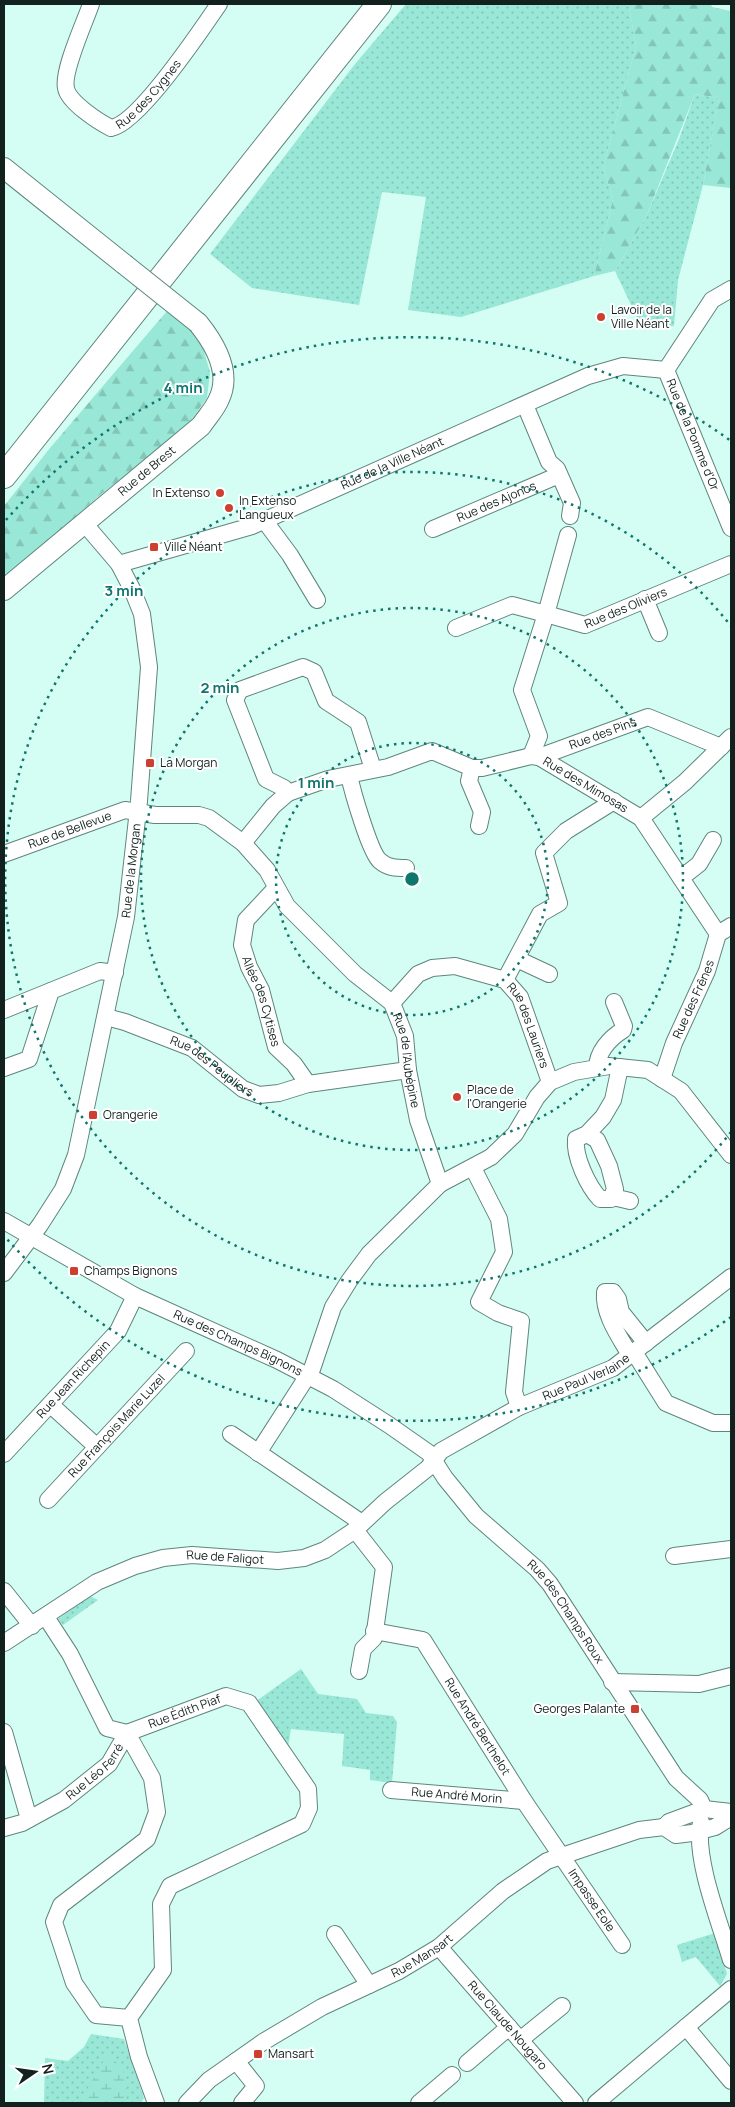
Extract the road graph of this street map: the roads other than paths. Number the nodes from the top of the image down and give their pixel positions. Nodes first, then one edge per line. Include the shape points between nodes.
1 (91, 4) edge
2 (219, 4) edge
3 (361, 4) edge
4 (380, 4) edge
5 (4, 168) edge
6 (731, 289) edge
7 (668, 374) junction
8 (525, 406) junction
9 (4, 453) edge
10 (559, 475) junction
11 (4, 476) edge
12 (570, 516) dead end
13 (264, 520) junction
14 (84, 522) junction
15 (731, 528) edge
16 (433, 529) dead end
17 (568, 535) dead end
18 (119, 564) junction
19 (731, 564) edge
20 (4, 590) edge
21 (645, 599) junction
22 (317, 600) dead end
23 (546, 614) junction
24 (456, 628) dead end
25 (658, 633) dead end
26 (726, 742) edge
27 (535, 757) junction
28 (472, 768) junction
29 (373, 770) junction
30 (349, 775) junction
31 (288, 793) junction
32 (614, 801) junction
33 (138, 811) junction
34 (641, 818) junction
35 (479, 826) dead end
36 (713, 840) dead end
37 (243, 843) junction
38 (4, 854) edge
39 (406, 868) dead end
40 (681, 878) junction
41 (276, 888) junction
42 (724, 930) edge
43 (516, 959) junction
44 (115, 973) junction
45 (549, 974) dead end
46 (505, 980) junction
47 (51, 991) junction
48 (392, 1002) junction
49 (614, 1002) dead end
50 (4, 1010) edge
51 (106, 1016) junction
52 (620, 1067) junction
53 (4, 1068) edge
54 (597, 1068) junction
55 (408, 1070) junction
56 (662, 1079) junction
57 (550, 1082) junction
58 (308, 1084) junction
59 (587, 1134) junction
60 (731, 1155) edge
61 (473, 1168) junction
62 (440, 1184) junction
63 (613, 1197) junction
64 (630, 1201) dead end
65 (4, 1221) edge
66 (36, 1231) junction
67 (4, 1273) edge
68 (731, 1277) edge
69 (135, 1296) junction
70 (637, 1350) junction
71 (186, 1351) dead end
72 (307, 1375) junction
73 (50, 1405) junction
74 (518, 1407) junction
75 (731, 1423) edge
76 (231, 1434) dead end
77 (96, 1447) junction
78 (258, 1453) junction
79 (4, 1454) edge
80 (435, 1462) junction
81 (48, 1500) dead end
82 (359, 1526) junction
83 (731, 1549) edge
84 (674, 1556) dead end
85 (4, 1591) edge
86 (46, 1617) junction
87 (32, 1626) junction
88 (374, 1631) junction
89 (4, 1643) edge
90 (359, 1671) dead end
91 (731, 1676) edge
92 (612, 1682) junction
93 (4, 1732) edge
94 (128, 1733) junction
95 (676, 1778) junction
96 (391, 1790) dead end
97 (524, 1801) junction
98 (704, 1809) junction
99 (731, 1812) edge
100 (687, 1814) junction
101 (731, 1816) edge
102 (29, 1819) junction
103 (664, 1827) junction
104 (4, 1828) edge
105 (699, 1832) junction
106 (561, 1856) junction
107 (335, 1934) dead end
108 (622, 1945) dead end
109 (439, 1947) junction
110 (731, 1960) edge
111 (369, 1985) junction
112 (731, 1989) edge
113 (562, 2006) dead end
114 (129, 2018) junction
115 (509, 2027) junction
116 (686, 2027) junction
117 (520, 2040) junction
118 (236, 2061) junction
119 (467, 2063) dead end
120 (452, 2075) dead end
121 (731, 2081) edge
122 (247, 2102) edge
123 (156, 2103) edge
124 (187, 2103) edge
125 (419, 2103) edge
126 (575, 2103) edge
127 (596, 2103) edge

1 - 2 street, Rue des Cygnes via 70,62 65,88 69,98 111,128 120,127 156,90
3 - 9 highway
4 - 11 highway
5 - 14 main road, Rue de Brest, bridge via 198,323 212,341 220,359 223,378 220,398 201,426
6 - 7 street via 712,300
7 - 8 street, Rue de la Ville Néant via 630,378 602,372
7 - 15 street, Rue de la Pomme d'Or
8 - 10 street via 549,462
8 - 13 street, Rue de la Ville Néant
10 - 12 street via 572,503
10 - 16 street, Rue des Ajoncs
13 - 18 street, Rue de la Ville Néant
13 - 22 street
14 - 18 street, Rue de la Morgan
14 - 20 main road, Rue de Brest
17 - 23 street
18 - 33 street, Rue de la Morgan via 142,614 147,642 147,706
19 - 21 street, Rue des Oliviers
21 - 23 street, Rue des Oliviers via 585,625
21 - 25 street
23 - 24 street, Rue des Oliviers via 512,605
23 - 27 street via 522,690 539,736
26 - 27 street, Rue des Pins via 648,717
26 - 34 street
27 - 28 street, Rue des Mimosas
27 - 32 street, Rue des Mimosas
28 - 29 street via 432,751
28 - 35 street via 468,781 482,812
29 - 30 street
29 - 31 street via 358,722 326,700 314,672 304,667 240,690 235,700 266,779
30 - 31 street
30 - 39 street via 354,800 378,860 392,868
31 - 37 street
32 - 34 street, Rue des Mimosas
32 - 43 street via 566,830 544,853 559,903 540,914
33 - 37 street, Rue de l'Aubépine via 209,818
33 - 38 street, Rue de Bellevue via 117,812
33 - 44 street, Rue de la Morgan via 126,917
34 - 40 street, Rue des Mimosas
36 - 40 street via 698,864
37 - 41 street, Rue de l'Aubépine via 266,870
40 - 42 street, Rue des Mimosas
41 - 48 street, Rue de l'Aubépine via 287,906 320,941 355,974
41 - 58 street, Allée des Cytises via 246,920 242,946 261,990 276,1047
42 - 56 street, Rue des Frênes via 674,1043
43 - 45 street
43 - 46 street
44 - 47 street via 100,971
44 - 51 street, Rue de la Morgan
46 - 48 street, Rue des Lauriers via 455,966 432,968 418,974
46 - 57 street, Rue des Lauriers via 520,997
47 - 50 street
47 - 53 street via 29,1059
48 - 55 street, Rue de l'Aubépine via 405,1036
49 - 54 street via 623,1030 612,1037 597,1060
51 - 58 street, Rue des Peupliers via 192,1048 243,1089 260,1095
51 - 66 street, Rue de la Morgan via 76,1155 63,1189
52 - 54 street
52 - 56 street via 648,1070
52 - 59 street via 613,1100
54 - 57 street via 574,1072
55 - 58 street, Rue des Peupliers
55 - 62 street, Rue de l'Aubépine via 418,1120
56 - 60 street via 681,1092
57 - 61 street via 515,1134 492,1157
59 - 63 street via 597,1140 609,1166 615,1189
59 - 63 street via 576,1139 575,1148 581,1164 594,1193 600,1199
61 - 62 street
61 - 74 street via 499,1219 504,1252 479,1302 521,1321 514,1392
62 - 72 street via 369,1254 349,1281 334,1307 312,1370
63 - 64 street
65 - 66 street, Rue des Champs Bignons
66 - 67 street, Rue de la Morgan
66 - 69 street, Rue des Champs Bignons via 82,1268
68 - 70 street, Rue Paul Verlaine
69 - 72 street, Rue des Champs Bignons
69 - 73 street, Rue Jean Richepin via 118,1331
70 - 74 street, Rue Paul Verlaine via 613,1368
70 - 75 street via 666,1403 713,1423
71 - 77 street, Rue François Marie Luzel
72 - 78 street
72 - 80 street, Rue des Champs Bignons via 389,1425 429,1453
73 - 77 street
73 - 79 street, Rue Jean Richepin
74 - 80 street, Rue Paul Verlaine via 441,1451
76 - 78 street
77 - 81 street, Rue François Marie Luzel
78 - 82 street
80 - 82 street, Rue de Faligot
80 - 92 street, Rue des Champs Roux via 476,1516 550,1584
82 - 86 street, Rue de Faligot via 325,1550 304,1558 278,1561 192,1555 154,1560 96,1582
82 - 88 street via 384,1568
83 - 84 street
85 - 87 street
86 - 87 street, Rue de Faligot
86 - 94 street, Rue Léo Ferré via 70,1654 106,1728
87 - 89 street, Rue de Faligot
88 - 90 street via 374,1638 363,1650
88 - 97 street, Rue André Berthelot via 423,1640
91 - 92 street via 699,1684
92 - 95 street, Rue des Champs Roux
93 - 102 street
94 - 102 street, Rue Léo Ferré via 109,1764 64,1800
94 - 114 street via 152,1778 157,1812 148,1839 61,1905 54,1922 74,1983 96,2015
94 - 114 street, Rue Édith Piaf via 226,1696 248,1703 308,1788 308,1808 302,1824 170,1886 161,1904 163,1970
95 - 98 street, Rue des Champs Roux via 700,1800
95 - 100 street, Rue des Champs Roux
96 - 97 street, Rue André Morin
97 - 106 street, Rue André Berthelot
98 - 99 street, Rue Mansart
98 - 100 street, Rue Mansart
98 - 105 street
100 - 103 street, Rue Mansart
100 - 105 street, Rue des Champs Roux
101 - 105 street, Rue Mansart via 716,1828
102 - 104 street, Rue Léo Ferré
103 - 105 street, Rue Mansart via 676,1834
103 - 106 street, Rue Mansart via 638,1830
105 - 110 street via 706,1876
106 - 108 street, Impasse Eole
106 - 109 street, Rue Mansart via 547,1860 503,1891
107 - 111 street
109 - 111 street, Rue Mansart
109 - 115 street, Rue Claude Nougaro
111 - 118 street, Rue Mansart via 322,2007
112 - 116 street
113 - 117 street
114 - 123 street
115 - 117 street, Rue Claude Nougaro
115 - 119 street
116 - 121 street
116 - 127 street
117 - 126 street, Rue Claude Nougaro
118 - 122 street via 256,2086
118 - 124 street, Rue Mansart via 209,2080
120 - 125 street

